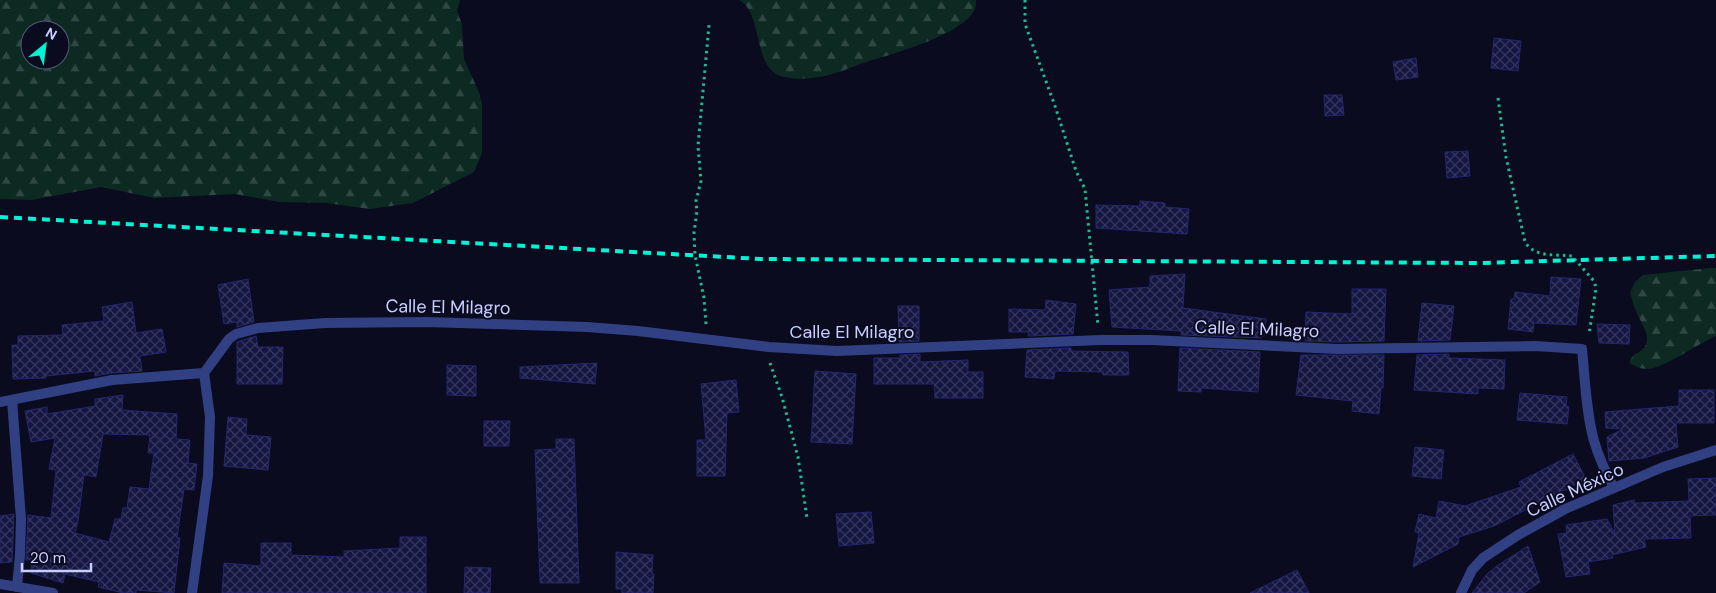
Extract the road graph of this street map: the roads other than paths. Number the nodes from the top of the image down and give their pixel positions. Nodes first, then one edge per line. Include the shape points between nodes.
1 (204, 373) junction
2 (12, 400) junction
3 (0, 402) edge
4 (1716, 450) edge
5 (1614, 488) junction
6 (1, 587) edge
7 (16, 587) junction
8 (1463, 589) edge
9 (53, 593) edge
10 (192, 593) edge

1 - 2 street via 112,380
1 - 5 street, Calle El Milagro via 229,339 258,328 436,322 587,327 837,352 1100,340 1337,349 1536,346 1582,349 1594,440
1 - 10 street via 210,417 208,476
2 - 3 street
2 - 7 street via 21,519
4 - 5 street, Calle México via 1662,467
5 - 8 street, Calle México via 1565,509 1483,558 1472,570
6 - 7 street
7 - 9 street

